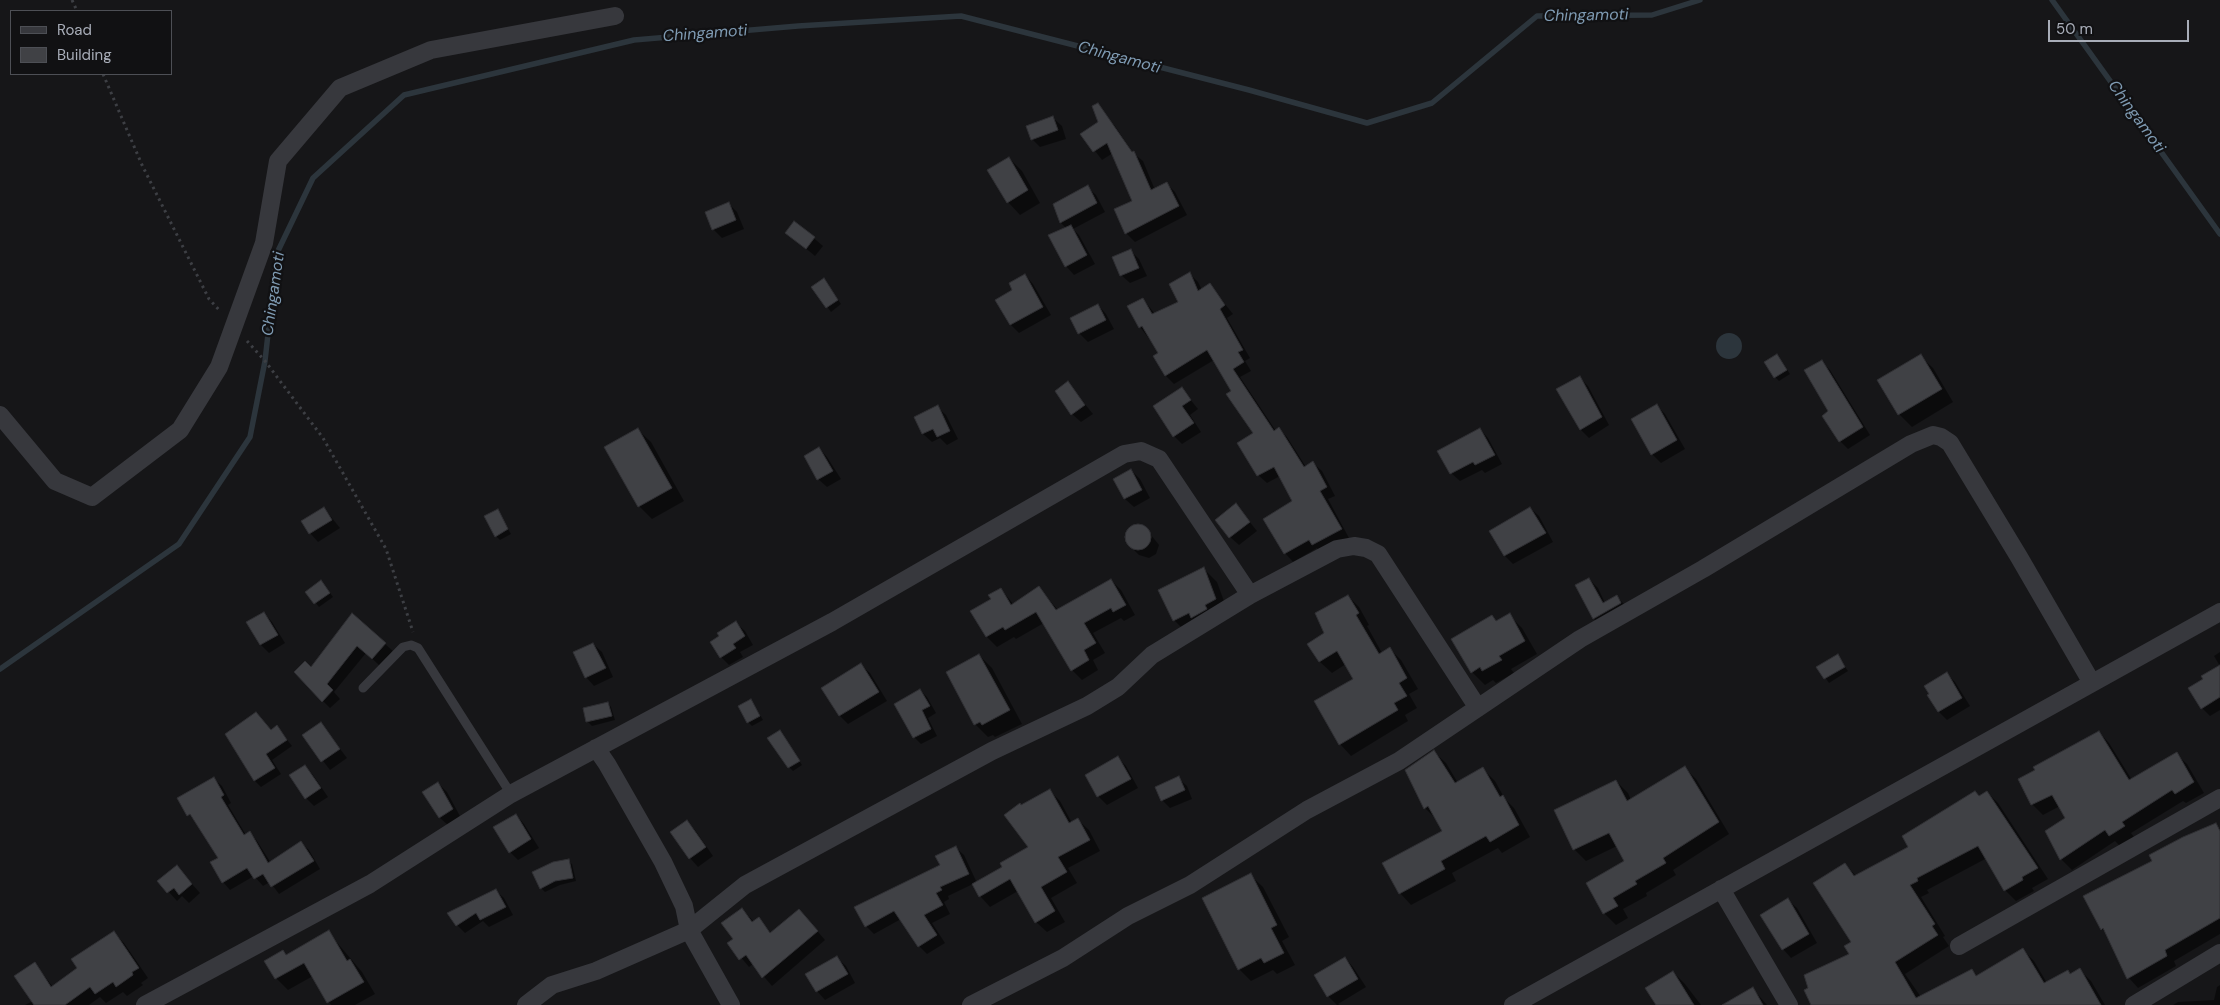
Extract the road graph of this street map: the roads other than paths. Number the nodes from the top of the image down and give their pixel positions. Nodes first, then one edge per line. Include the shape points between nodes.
1 (615, 16) dead end
2 (0, 415) edge
3 (1250, 595) junction
4 (2220, 612) edge
5 (2092, 684) junction
6 (362, 688) dead end
7 (1478, 708) junction
8 (596, 748) junction
9 (511, 794) junction
10 (2220, 798) edge
11 (1721, 890) junction
12 (689, 930) junction
13 (1960, 946) dead end
14 (2220, 953) edge
15 (144, 1005) edge
16 (526, 1005) edge
17 (731, 1005) edge
18 (971, 1005) edge
19 (1513, 1005) edge
20 (1789, 1005) edge
21 (2134, 1005) edge

1 - 2 street via 431,50 340,88 278,161 264,243 219,367 180,430 92,498 55,481
3 - 7 street via 1337,549 1366,548 1378,554
3 - 8 street via 1159,459 1141,451 1124,454 832,622
3 - 12 street via 1152,655 1118,687 1088,706 992,752 744,885
4 - 5 street
5 - 7 street via 1950,443 1933,435 1912,444 1580,639
5 - 11 street
6 - 9 lane via 404,647 418,648
7 - 18 street via 1399,761 1307,810 1190,885 1128,916 1063,958
8 - 9 street
8 - 12 street via 663,862 684,906
9 - 15 street via 370,884
10 - 13 street
11 - 19 street
11 - 20 street
12 - 16 street via 596,971 552,985
12 - 17 street
14 - 21 street

